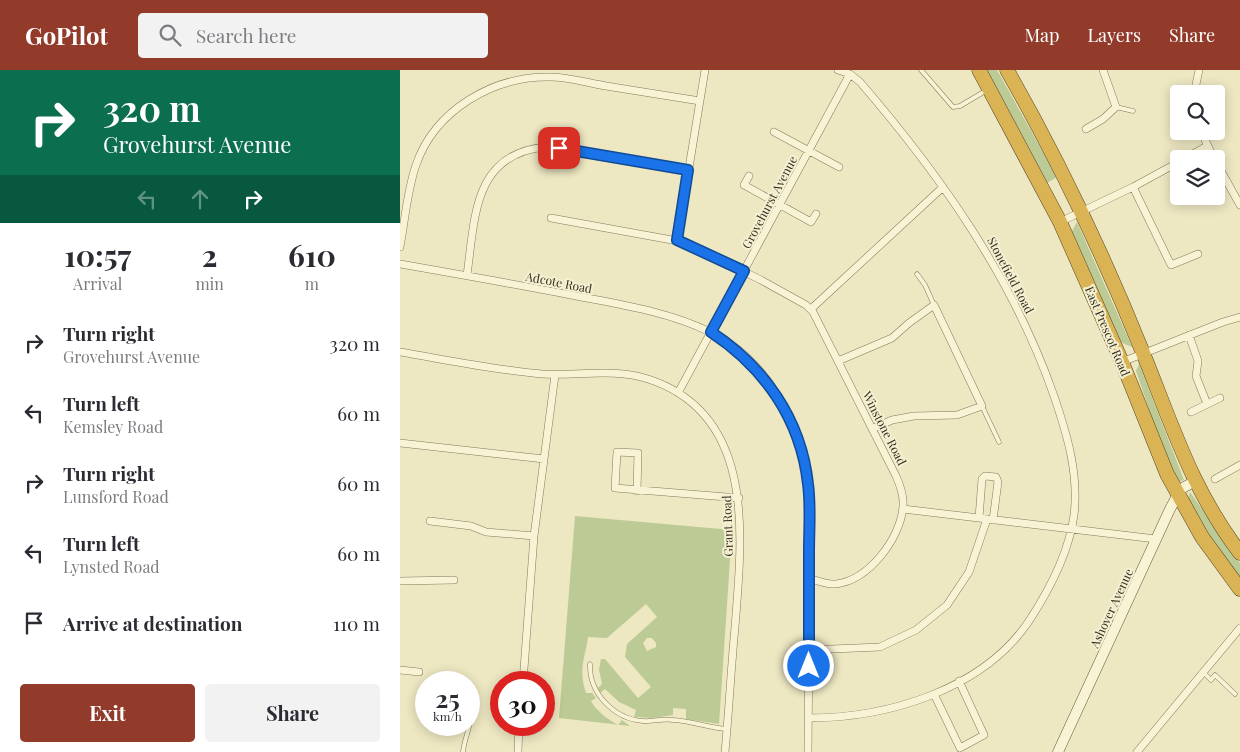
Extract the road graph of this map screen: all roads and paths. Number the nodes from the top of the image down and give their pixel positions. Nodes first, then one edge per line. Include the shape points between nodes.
1 (705, 70) edge
2 (921, 70) edge
3 (979, 70) edge
4 (1007, 70) edge
5 (1103, 70) edge
6 (1199, 70) edge
7 (844, 72) edge
8 (1196, 85) edge
9 (990, 88) junction
10 (700, 101) junction
11 (1116, 107) junction
12 (1134, 111) dead end
13 (1086, 129) dead end
14 (774, 132) dead end
15 (1205, 140) edge
16 (1207, 146) junction
17 (809, 150) junction
18 (1200, 150) edge
19 (1209, 150) edge
20 (839, 167) dead end
21 (1170, 167) edge
22 (688, 170) junction
23 (749, 176) dead end
24 (1225, 178) edge
25 (944, 187) junction
26 (1133, 187) junction
27 (780, 205) junction
28 (1240, 205) edge
29 (1081, 212) junction
30 (816, 214) dead end
31 (551, 218) dead end
32 (1060, 222) junction
33 (677, 240) junction
34 (400, 247) edge
35 (1198, 254) dead end
36 (400, 264) edge
37 (744, 271) junction
38 (917, 274) dead end
39 (467, 275) junction
40 (934, 305) junction
41 (811, 309) junction
42 (1240, 318) edge
43 (711, 332) junction
44 (1189, 335) junction
45 (400, 352) edge
46 (1144, 354) junction
47 (838, 361) junction
48 (1122, 362) junction
49 (555, 374) junction
50 (678, 393) junction
51 (1220, 398) dead end
52 (1206, 404) junction
53 (982, 406) junction
54 (1191, 412) dead end
55 (872, 429) junction
56 (999, 442) dead end
57 (400, 443) edge
58 (544, 459) junction
59 (1240, 466) edge
60 (1215, 479) dead end
61 (1195, 481) junction
62 (637, 491) junction
63 (1178, 495) junction
64 (738, 498) junction
65 (903, 509) junction
66 (986, 519) junction
67 (430, 520) dead end
68 (1071, 529) junction
69 (534, 536) junction
70 (1156, 539) junction
71 (1240, 553) edge
72 (809, 579) junction
73 (454, 580) dead end
74 (400, 581) edge
75 (1240, 589) edge
76 (1240, 628) edge
77 (809, 650) junction
78 (590, 664) dead end
79 (400, 670) edge
80 (524, 671) edge
81 (415, 672) edge
82 (1203, 672) junction
83 (959, 681) junction
84 (934, 694) junction
85 (1235, 694) dead end
86 (808, 718) junction
87 (727, 729) junction
88 (467, 736) edge
89 (519, 736) edge
90 (463, 752) edge
91 (518, 752) edge
92 (725, 752) edge
93 (808, 752) edge
94 (1058, 752) edge
95 (1137, 752) edge

1 - 10 street
2 - 9 lane via 953,107
3 - 9 highway, East Prescot Road
4 - 29 highway, East Prescot Road
5 - 11 street
6 - 8 street
7 - 17 street, Grovehurst Avenue
7 - 25 street, Stonefield Road via 864,87
9 - 32 highway, East Prescot Road
10 - 22 street
10 - 34 street via 551,77 522,79 480,93 447,117 422,152 410,186
11 - 12 lane
11 - 13 street
14 - 17 street
15 - 16 street
16 - 18 street
16 - 19 street
17 - 20 street
17 - 27 street, Grovehurst Avenue
21 - 26 street
22 - 33 street
22 - 39 street via 559,148 534,148 512,156 495,169 478,200
23 - 27 street via 744,185
24 - 28 street
25 - 41 street
25 - 68 street, Stonefield Road via 1003,280 1048,380 1072,458 1075,498
26 - 29 street
26 - 35 street via 1171,265
27 - 30 street via 811,222
27 - 37 street, Grovehurst Avenue
29 - 32 street
29 - 46 highway, East Prescot Road
31 - 33 street
32 - 48 highway, East Prescot Road
33 - 37 street
36 - 39 street, Adcote Road
37 - 41 street
37 - 43 street, Grovehurst Avenue
38 - 40 lane via 926,285
39 - 43 street, Adcote Road via 639,308
40 - 47 street via 892,338
40 - 53 street
41 - 47 street, Winstone Road
42 - 44 street
43 - 50 street, Grovehurst Avenue
43 - 72 street, Adcote Road via 734,348 762,376 779,398 794,428 808,483
44 - 46 street
44 - 52 street via 1198,361 1196,376
45 - 49 street, Grant Road
46 - 48 street
46 - 61 highway, East Prescot Road via 1174,436
47 - 55 street, Winstone Road
48 - 63 highway, East Prescot Road
49 - 50 street, Grant Road via 622,374 648,379
49 - 58 street
50 - 64 street, Grant Road via 698,409 717,434 731,466
51 - 52 street
52 - 54 street
53 - 55 street via 958,415 892,420
53 - 56 lane
55 - 65 street, Winstone Road via 899,482
57 - 58 street
58 - 69 street
59 - 60 street
61 - 63 street, Ashover Avenue via 1181,488
61 - 71 highway, East Prescot Road
62 - 62 street via 615,488 617,452 638,453
62 - 64 street
63 - 70 street, Ashover Avenue
63 - 75 highway, East Prescot Road via 1202,536
64 - 87 street, Grant Road via 740,550
65 - 66 street
65 - 72 street, Winstone Road via 894,536 880,558 860,576 835,584
66 - 66 street via 998,482 996,478 985,476 982,479
66 - 68 street
66 - 77 street via 970,572 947,605 916,630 880,647
67 - 69 street via 471,526 486,532
68 - 70 street
68 - 83 street, Stonefield Road via 1057,572 1019,637 991,664
69 - 80 street
70 - 94 street, Ashover Avenue
72 - 77 street, Adcote Road
73 - 74 street
76 - 82 street
77 - 86 street, Adcote Road
78 - 87 lane via 594,688 616,712 633,720 674,720
79 - 81 street
82 - 85 lane via 1211,680 1215,675
82 - 95 street
83 - 84 street, Stonefield Road
83 - 84 street via 984,735 960,748
84 - 86 street, Stonefield Road via 892,710 842,718
86 - 93 street, Adcote Road
87 - 92 street, Grant Road
88 - 90 lane via 463,742
89 - 91 street

